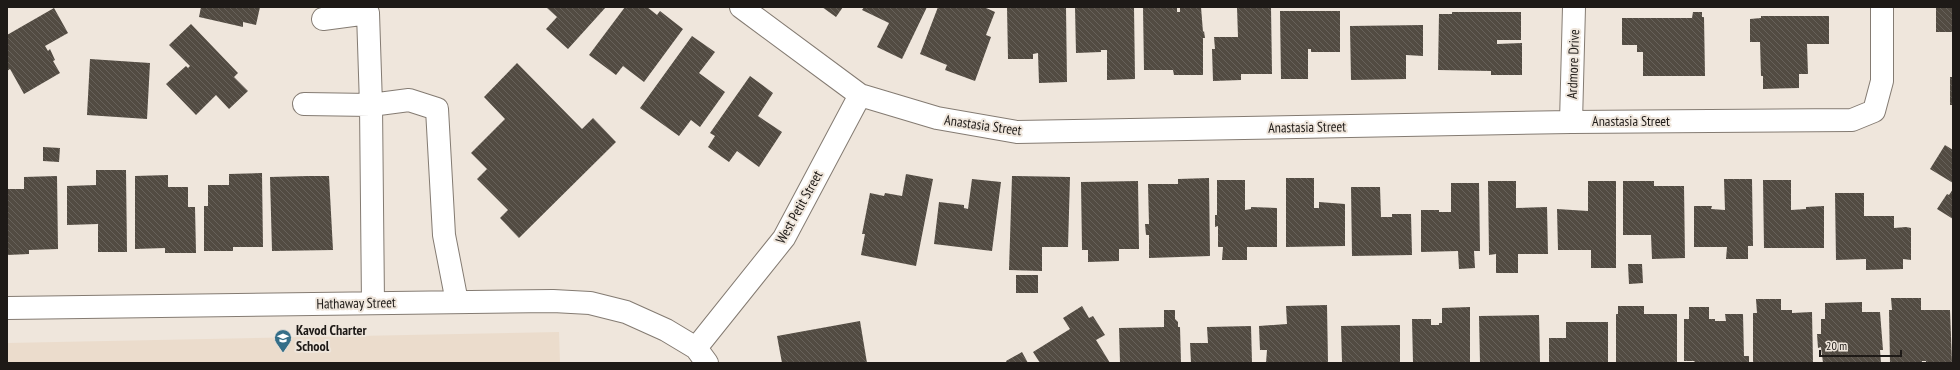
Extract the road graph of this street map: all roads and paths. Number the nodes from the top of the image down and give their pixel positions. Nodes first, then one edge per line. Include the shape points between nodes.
1 (741, 7) edge
2 (1574, 7) edge
3 (1882, 7) edge
4 (368, 10) edge
5 (323, 19) dead end
6 (860, 95) junction
7 (304, 104) dead end
8 (371, 105) junction
9 (1571, 122) junction
10 (457, 302) junction
11 (372, 303) junction
12 (7, 308) edge
13 (701, 356) edge

1 - 6 street, Anastasia Street
2 - 9 street, Ardmore Drive
3 - 9 street, Anastasia Street via 1882,81 1874,111 1852,120
4 - 5 street
4 - 8 street
6 - 9 street, Anastasia Street via 937,118 1016,132
6 - 13 street, West Petit Street via 784,238
7 - 8 street
8 - 10 street via 409,100 437,109 444,235
8 - 11 street
10 - 11 street, Hathaway Street
10 - 13 street, Hathaway Street via 590,303 626,312 666,330
11 - 12 street, Hathaway Street

